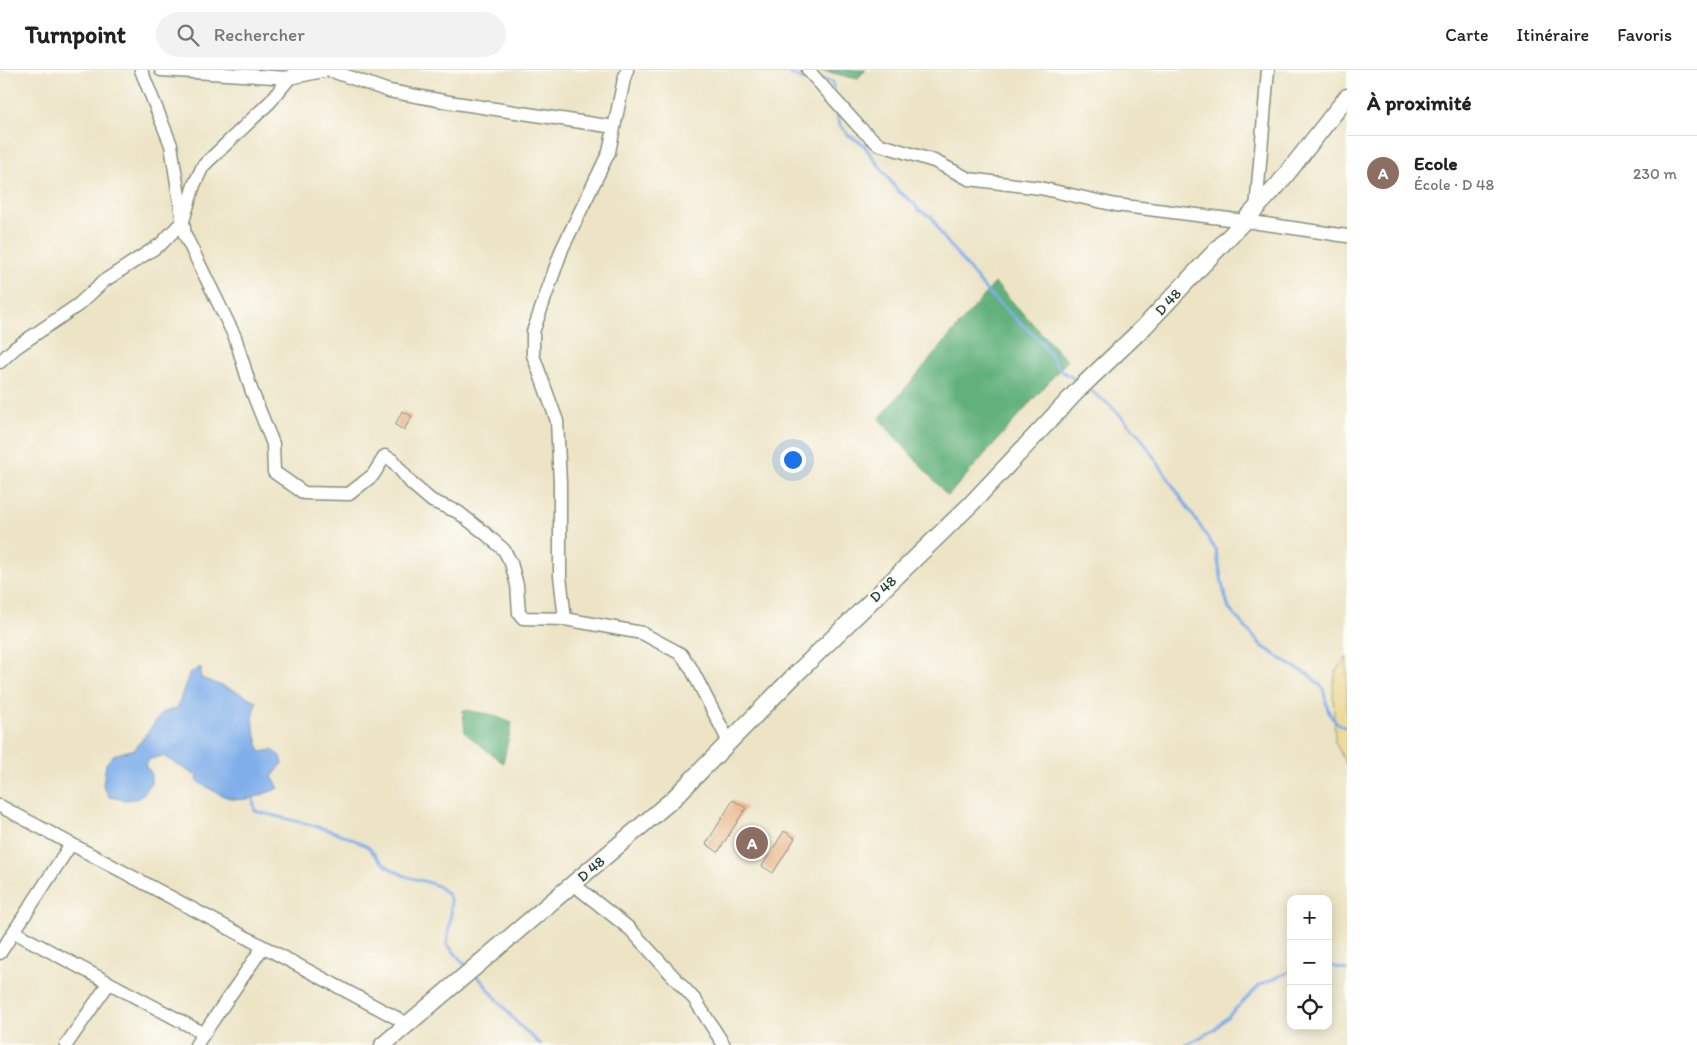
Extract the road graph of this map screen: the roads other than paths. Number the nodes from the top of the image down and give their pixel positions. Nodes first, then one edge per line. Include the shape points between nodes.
1 (141, 70) edge
2 (161, 70) edge
3 (328, 70) edge
4 (627, 70) edge
5 (808, 70) edge
6 (1268, 70) edge
7 (292, 74) edge
8 (1347, 97) edge
9 (614, 127) junction
10 (1250, 215) junction
11 (183, 221) junction
12 (1347, 236) edge
13 (0, 362) edge
14 (566, 619) junction
15 (729, 742) junction
16 (0, 806) edge
17 (71, 844) junction
18 (573, 884) junction
19 (14, 932) junction
20 (263, 947) junction
21 (0, 953) edge
22 (109, 983) junction
23 (408, 1024) junction
24 (203, 1034) junction
25 (66, 1045) edge
26 (196, 1045) edge
27 (383, 1045) edge
28 (724, 1045) edge

1 - 11 street via 171,145
2 - 7 street
3 - 7 street
3 - 9 street via 390,91
4 - 9 street
5 - 10 street via 878,144 934,161 969,179 1040,188 1116,204
6 - 10 street
7 - 11 street via 270,102 203,166
8 - 10 street, D 48 via 1278,185
9 - 14 street via 609,152 562,249 533,332 533,355 557,421 560,576
10 - 12 street
10 - 15 street, D 48 via 1144,328 1083,384 970,505
11 - 13 street via 161,244 104,281 78,305
11 - 14 street via 185,235 236,337 251,389 273,444 274,472 304,493 349,494 373,475 385,456 432,501 458,512 504,550 511,563 517,585 519,614 523,618
14 - 15 street via 642,633 681,654
15 - 18 street, D 48 via 673,799
16 - 17 street
17 - 19 street
17 - 20 street
18 - 23 street, D 48
18 - 28 street via 630,929 695,1000
19 - 21 street
19 - 22 street
20 - 23 street
20 - 24 street
22 - 24 street
22 - 25 street
23 - 27 street, D 48
24 - 26 street

